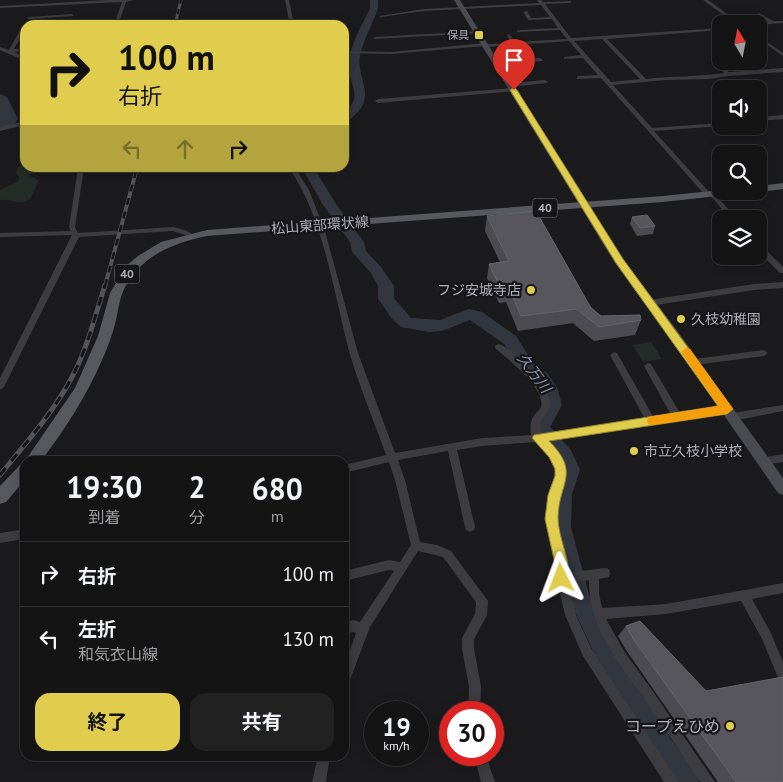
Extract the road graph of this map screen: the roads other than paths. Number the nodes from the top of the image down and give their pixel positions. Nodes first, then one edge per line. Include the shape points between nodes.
1 (3, 0) edge
2 (43, 0) edge
3 (132, 0) edge
4 (287, 0) edge
5 (705, 0) edge
6 (124, 1) edge
7 (540, 2) edge
8 (570, 2) dead end
9 (0, 3) edge
10 (460, 4) edge
11 (76, 6) junction
12 (0, 7) edge
13 (35, 8) junction
14 (525, 12) dead end
15 (760, 14) dead end
16 (72, 15) junction
17 (726, 15) edge
18 (382, 16) dead end
19 (29, 18) joint
20 (553, 18) junction
21 (70, 20) edge
22 (118, 20) edge
23 (291, 20) edge
24 (783, 22) edge
25 (768, 23) edge
26 (772, 23) junction
27 (562, 29) junction
28 (712, 31) edge
29 (478, 32) junction
30 (519, 32) dead end
31 (509, 35) dead end
32 (20, 38) edge
33 (375, 38) dead end
34 (604, 38) junction
35 (571, 41) junction
36 (15, 44) junction
37 (20, 44) edge
38 (768, 44) edge
39 (486, 45) junction
40 (515, 45) junction
41 (783, 45) edge
42 (771, 46) junction
43 (0, 48) edge
44 (20, 50) edge
45 (11, 51) junction
46 (349, 52) edge
47 (783, 55) edge
48 (20, 56) edge
49 (585, 56) junction
50 (566, 58) dead end
51 (540, 60) dead end
52 (498, 64) junction
53 (724, 70) edge
54 (783, 70) edge
55 (728, 74) junction
56 (602, 76) junction
57 (579, 78) dead end
58 (644, 80) junction
59 (544, 82) dead end
60 (609, 84) junction
61 (512, 87) junction
62 (378, 101) dead end
63 (783, 117) edge
64 (767, 118) edge
65 (20, 124) edge
66 (712, 126) edge
67 (0, 129) edge
68 (649, 130) junction
69 (80, 172) edge
70 (295, 172) edge
71 (783, 186) edge
72 (767, 188) edge
73 (710, 194) junction
74 (585, 205) junction
75 (725, 210) edge
76 (323, 224) junction
77 (75, 234) junction
78 (0, 235) edge
79 (191, 235) junction
80 (767, 256) edge
81 (783, 271) edge
82 (783, 286) edge
83 (649, 302) junction
84 (499, 347) dead end
85 (764, 353) dead end
86 (615, 355) dead end
87 (694, 362) junction
88 (648, 366) dead end
89 (0, 387) edge
90 (783, 408) edge
91 (730, 413) junction
92 (677, 417) junction
93 (651, 421) junction
94 (544, 437) junction
95 (452, 447) junction
96 (36, 456) edge
97 (393, 458) junction
98 (783, 458) edge
99 (764, 462) junction
100 (349, 468) edge
101 (20, 475) edge
102 (783, 489) edge
103 (0, 497) edge
104 (470, 527) dead end
105 (20, 535) edge
106 (0, 538) edge
107 (416, 546) junction
108 (403, 566) junction
109 (596, 574) joint
110 (349, 575) edge
111 (563, 578) junction
112 (783, 588) edge
113 (744, 595) junction
114 (600, 614) junction
115 (349, 627) edge
116 (363, 628) junction
117 (349, 667) edge
118 (783, 676) edge
119 (474, 701) edge
120 (323, 761) edge
121 (483, 766) edge
122 (319, 782) edge
123 (488, 782) edge
124 (672, 782) edge
125 (708, 782) edge

1 - 9 street
2 - 13 street
3 - 6 street
4 - 23 street
5 - 17 street
6 - 11 street
6 - 22 street
7 - 8 street
7 - 10 street
7 - 20 street
10 - 18 street
10 - 29 main road
11 - 13 street
11 - 16 street
12 - 13 street
13 - 19 street
14 - 20 street via 530,19
15 - 26 street
16 - 19 street
16 - 21 street
20 - 27 street
24 - 26 street
25 - 26 street
27 - 30 street
27 - 35 street
28 - 34 street
29 - 33 street
29 - 39 main road
31 - 40 street
32 - 36 street
34 - 35 street
34 - 58 street
35 - 40 street
35 - 49 street
36 - 37 street
36 - 45 street
38 - 42 street
39 - 40 street
39 - 46 street via 402,53
39 - 52 main road
41 - 42 street
42 - 47 street
43 - 45 street
44 - 45 street
45 - 48 street
49 - 50 street
49 - 56 street
51 - 52 street
52 - 61 main road
53 - 55 street
54 - 55 street
55 - 58 street
56 - 57 street
56 - 60 street
58 - 60 street
59 - 61 street
60 - 68 street
61 - 62 street
61 - 74 main road
63 - 64 street
65 - 67 street
66 - 68 street
68 - 73 street
69 - 77 street via 72,227
70 - 76 street
71 - 72 main road
73 - 74 main road, 松山東部環状線 / 40
73 - 75 street
74 - 76 main road, 松山東部環状線 / 40
74 - 83 main road
76 - 79 main road, 松山東部環状線 / 40
76 - 97 street via 322,231 354,353
77 - 78 street
77 - 79 street via 173,229
77 - 89 street
79 - 96 main road, 松山東部環状線 / 40 via 151,250 128,274 116,294 92,368 66,414
80 - 81 street
82 - 83 street
83 - 87 main road
84 - 94 street via 516,360 540,387 545,398 544,408 535,420 535,434
85 - 87 street
86 - 93 street via 623,380
87 - 91 main road
88 - 92 street
90 - 91 street
91 - 92 street
91 - 99 main road
92 - 93 street
93 - 94 street
94 - 95 street
94 - 111 street via 562,469 554,495 552,519
95 - 97 street
95 - 104 street
97 - 100 street
97 - 107 street
98 - 99 street
99 - 102 main road
101 - 103 main road
105 - 106 street
107 - 108 street
107 - 119 street via 447,554 482,601 482,615 468,638
108 - 110 street via 388,565
108 - 116 street
109 - 111 street
109 - 114 street via 593,588
111 - 124 street via 577,634
112 - 113 street
113 - 114 street via 666,609
113 - 118 street
114 - 125 street via 612,644
115 - 116 street
116 - 117 street
120 - 122 street
121 - 123 street

